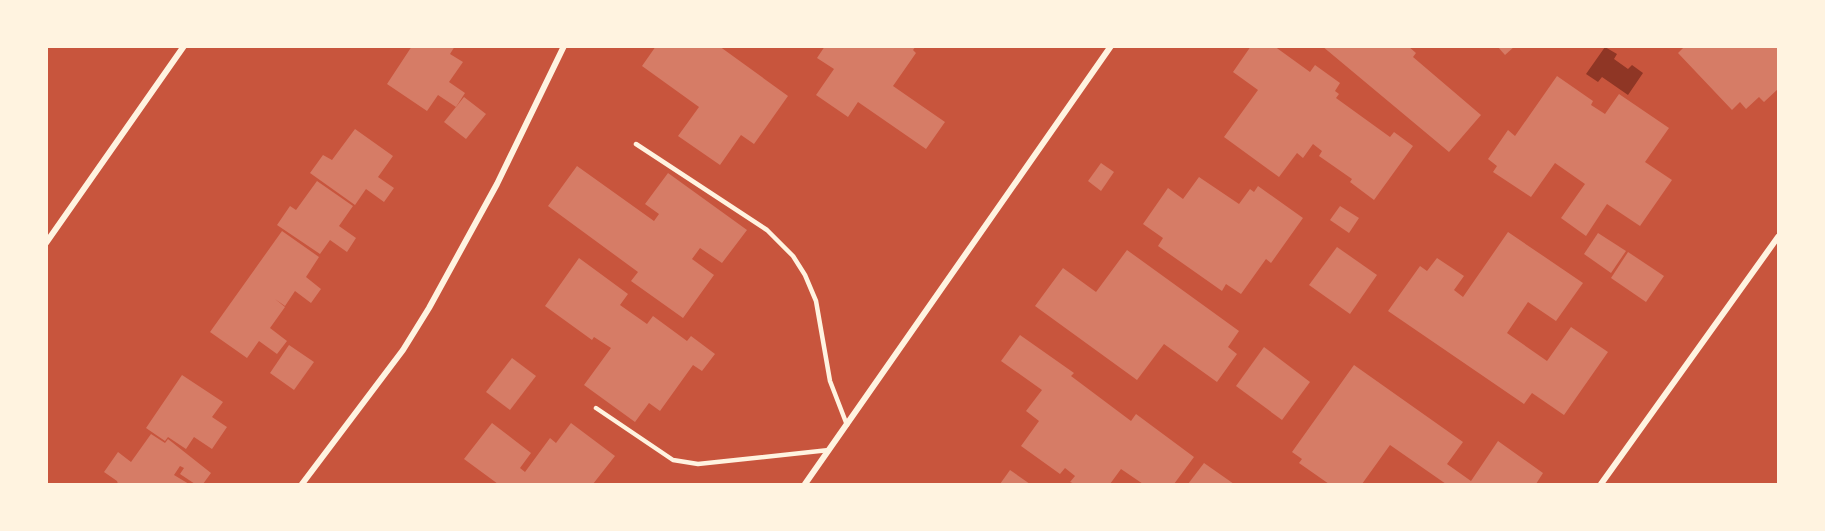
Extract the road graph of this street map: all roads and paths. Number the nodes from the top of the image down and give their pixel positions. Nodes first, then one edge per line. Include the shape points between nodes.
1 (184, 46) edge
2 (564, 46) edge
3 (1112, 46) edge
4 (636, 144) dead end
5 (1779, 237) edge
6 (46, 243) edge
7 (596, 408) dead end
8 (847, 426) junction
9 (830, 450) junction
10 (302, 484) edge
11 (806, 484) edge
12 (1601, 484) edge

1 - 6 street
2 - 10 street via 497,184 429,308 403,350
3 - 8 street
4 - 8 lane via 766,230 793,256 816,301 830,381
5 - 12 street
7 - 9 lane via 674,460 698,464
8 - 9 street
9 - 11 street

